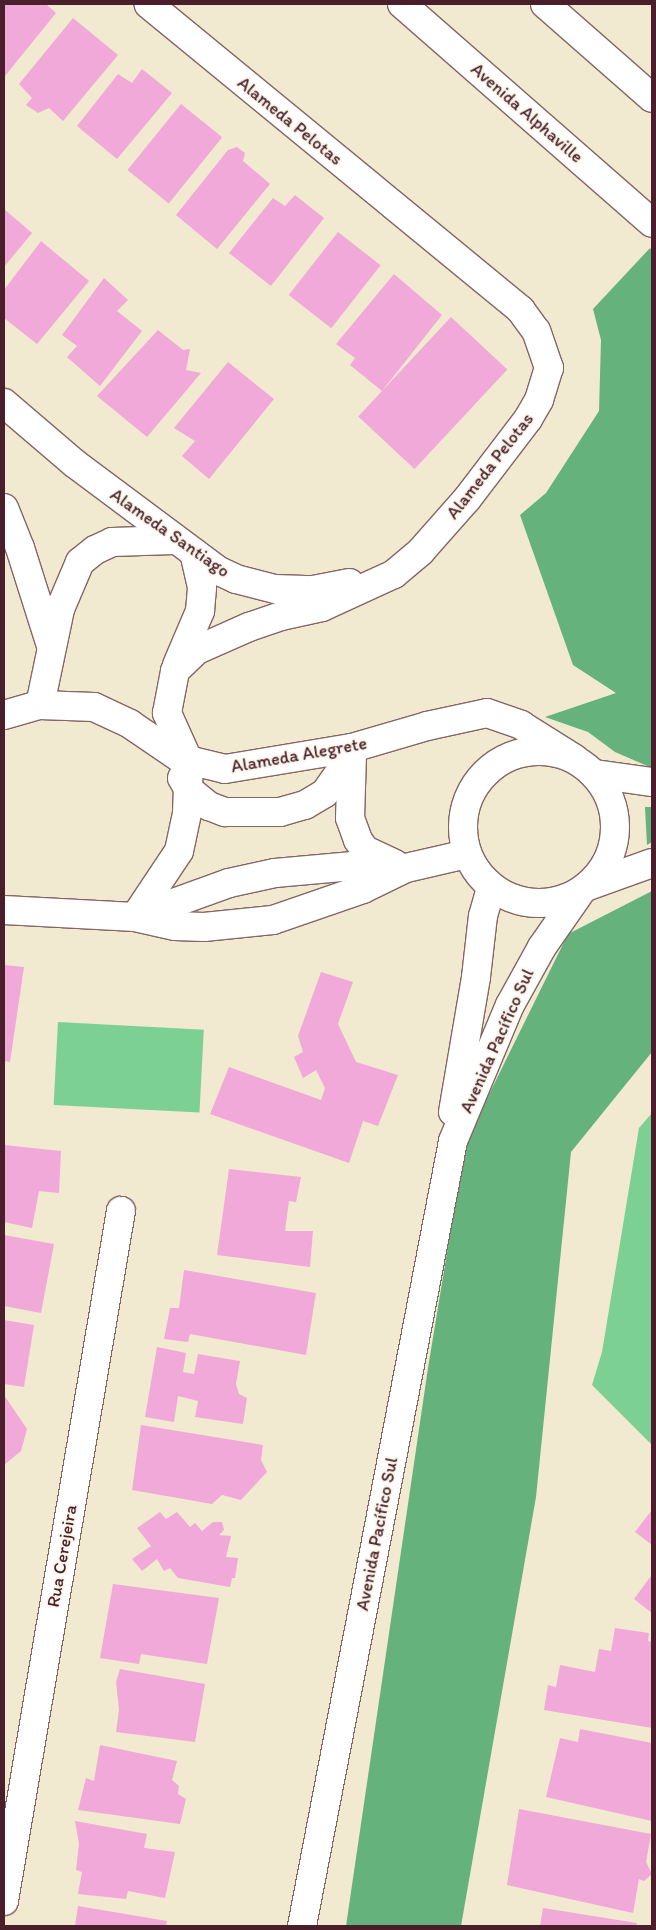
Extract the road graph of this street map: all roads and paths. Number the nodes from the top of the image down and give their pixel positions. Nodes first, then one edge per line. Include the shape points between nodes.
1 (148, 4) edge
2 (402, 4) edge
3 (545, 4) edge
4 (652, 98) edge
5 (652, 223) edge
6 (4, 403) edge
7 (4, 508) edge
8 (184, 546) junction
9 (394, 574) junction
10 (52, 649) junction
11 (175, 670) junction
12 (40, 704) junction
13 (4, 715) edge
14 (352, 748) junction
15 (178, 756) junction
16 (585, 766) junction
17 (652, 782) edge
18 (189, 790) junction
19 (467, 854) junction
20 (652, 863) edge
21 (406, 868) junction
22 (491, 888) junction
23 (583, 890) junction
24 (7, 909) edge
25 (135, 917) junction
26 (453, 1141) junction
27 (121, 1210) dead end
28 (4, 1901) edge
29 (302, 1926) edge

1 - 9 street, Alameda Pelotas via 486,279 521,310 536,331 549,368 539,400 528,419 467,499 421,551
2 - 5 street, Avenida Alphaville
3 - 4 street
6 - 8 street, Alameda Santiago via 74,464
7 - 10 street
8 - 9 street, Alameda Santiago via 236,579 275,589 331,588
8 - 10 street via 112,542 95,550 80,562 60,609
8 - 11 street via 202,586 200,611
9 - 11 street, Alameda Pelotas via 322,607 249,627 197,650
10 - 12 street
11 - 15 street via 167,713
12 - 13 street, Alameda Alegrete
12 - 15 street, Alameda Alegrete via 94,708 130,724
14 - 15 street, Alameda Alegrete via 225,768
14 - 16 street, Alameda Alegrete via 487,713 521,725
14 - 18 street via 325,793 305,805 280,812 225,812 209,806
14 - 21 street via 350,818 358,840 365,850
15 - 18 street
16 - 17 street
16 - 19 street via 551,751 526,751 503,759 483,774 468,796 462,820
16 - 23 street via 609,794 616,818 614,844 604,868
18 - 25 street via 180,851
19 - 21 street
19 - 22 street via 474,869
20 - 23 street
21 - 25 street via 353,866 275,873 229,883
21 - 25 street via 363,889 273,920 204,927 175,926
22 - 23 street via 514,900 539,904
22 - 26 street, Avenida Pacífico Sul via 483,916 476,977 456,1088
23 - 26 street, Avenida Pacífico Sul via 545,942 510,1005
24 - 25 street
26 - 29 street, Avenida Pacífico Sul
27 - 28 street, Rua Cerejeira

